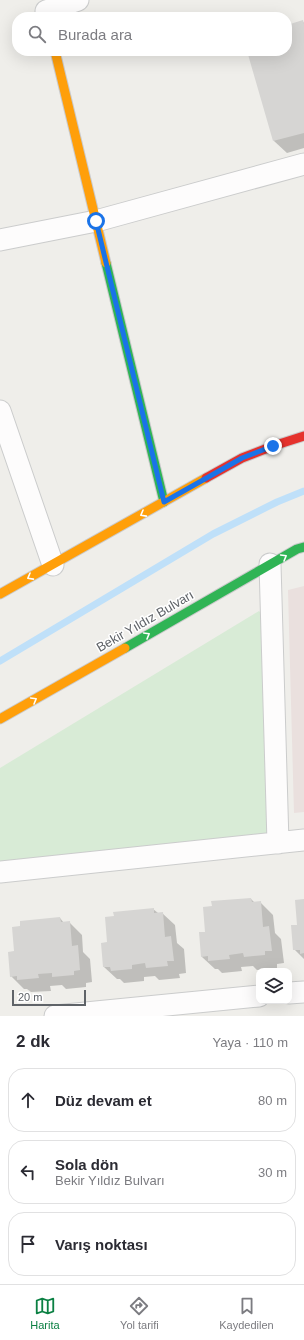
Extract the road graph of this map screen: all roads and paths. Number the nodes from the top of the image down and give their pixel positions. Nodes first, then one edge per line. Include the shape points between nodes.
1 (78, 0) edge
2 (45, 10) edge
3 (56, 56) edge
4 (304, 164) edge
5 (96, 221) junction
6 (0, 240) edge
7 (0, 411) edge
8 (304, 436) edge
9 (164, 502) junction
10 (304, 547) edge
11 (270, 564) junction
12 (53, 565) junction
13 (0, 594) edge
14 (0, 719) edge
15 (304, 840) edge
16 (278, 843) junction
17 (0, 872) edge
18 (304, 992) edge
19 (292, 993) edge
20 (256, 996) edge
21 (55, 1016) edge

1 - 2 street
3 - 5 main road
4 - 5 street
5 - 6 street
5 - 9 main road
7 - 12 street
8 - 9 main road via 242,458
9 -> 12 main road
11 -> 10 main road, Bekir Yıldız Bulvarı
14 -> 11 main road, Bekir Yıldız Bulvarı
11 - 16 street
12 -> 13 main road
15 - 16 street
16 - 17 street
18 - 19 street
20 - 21 street

